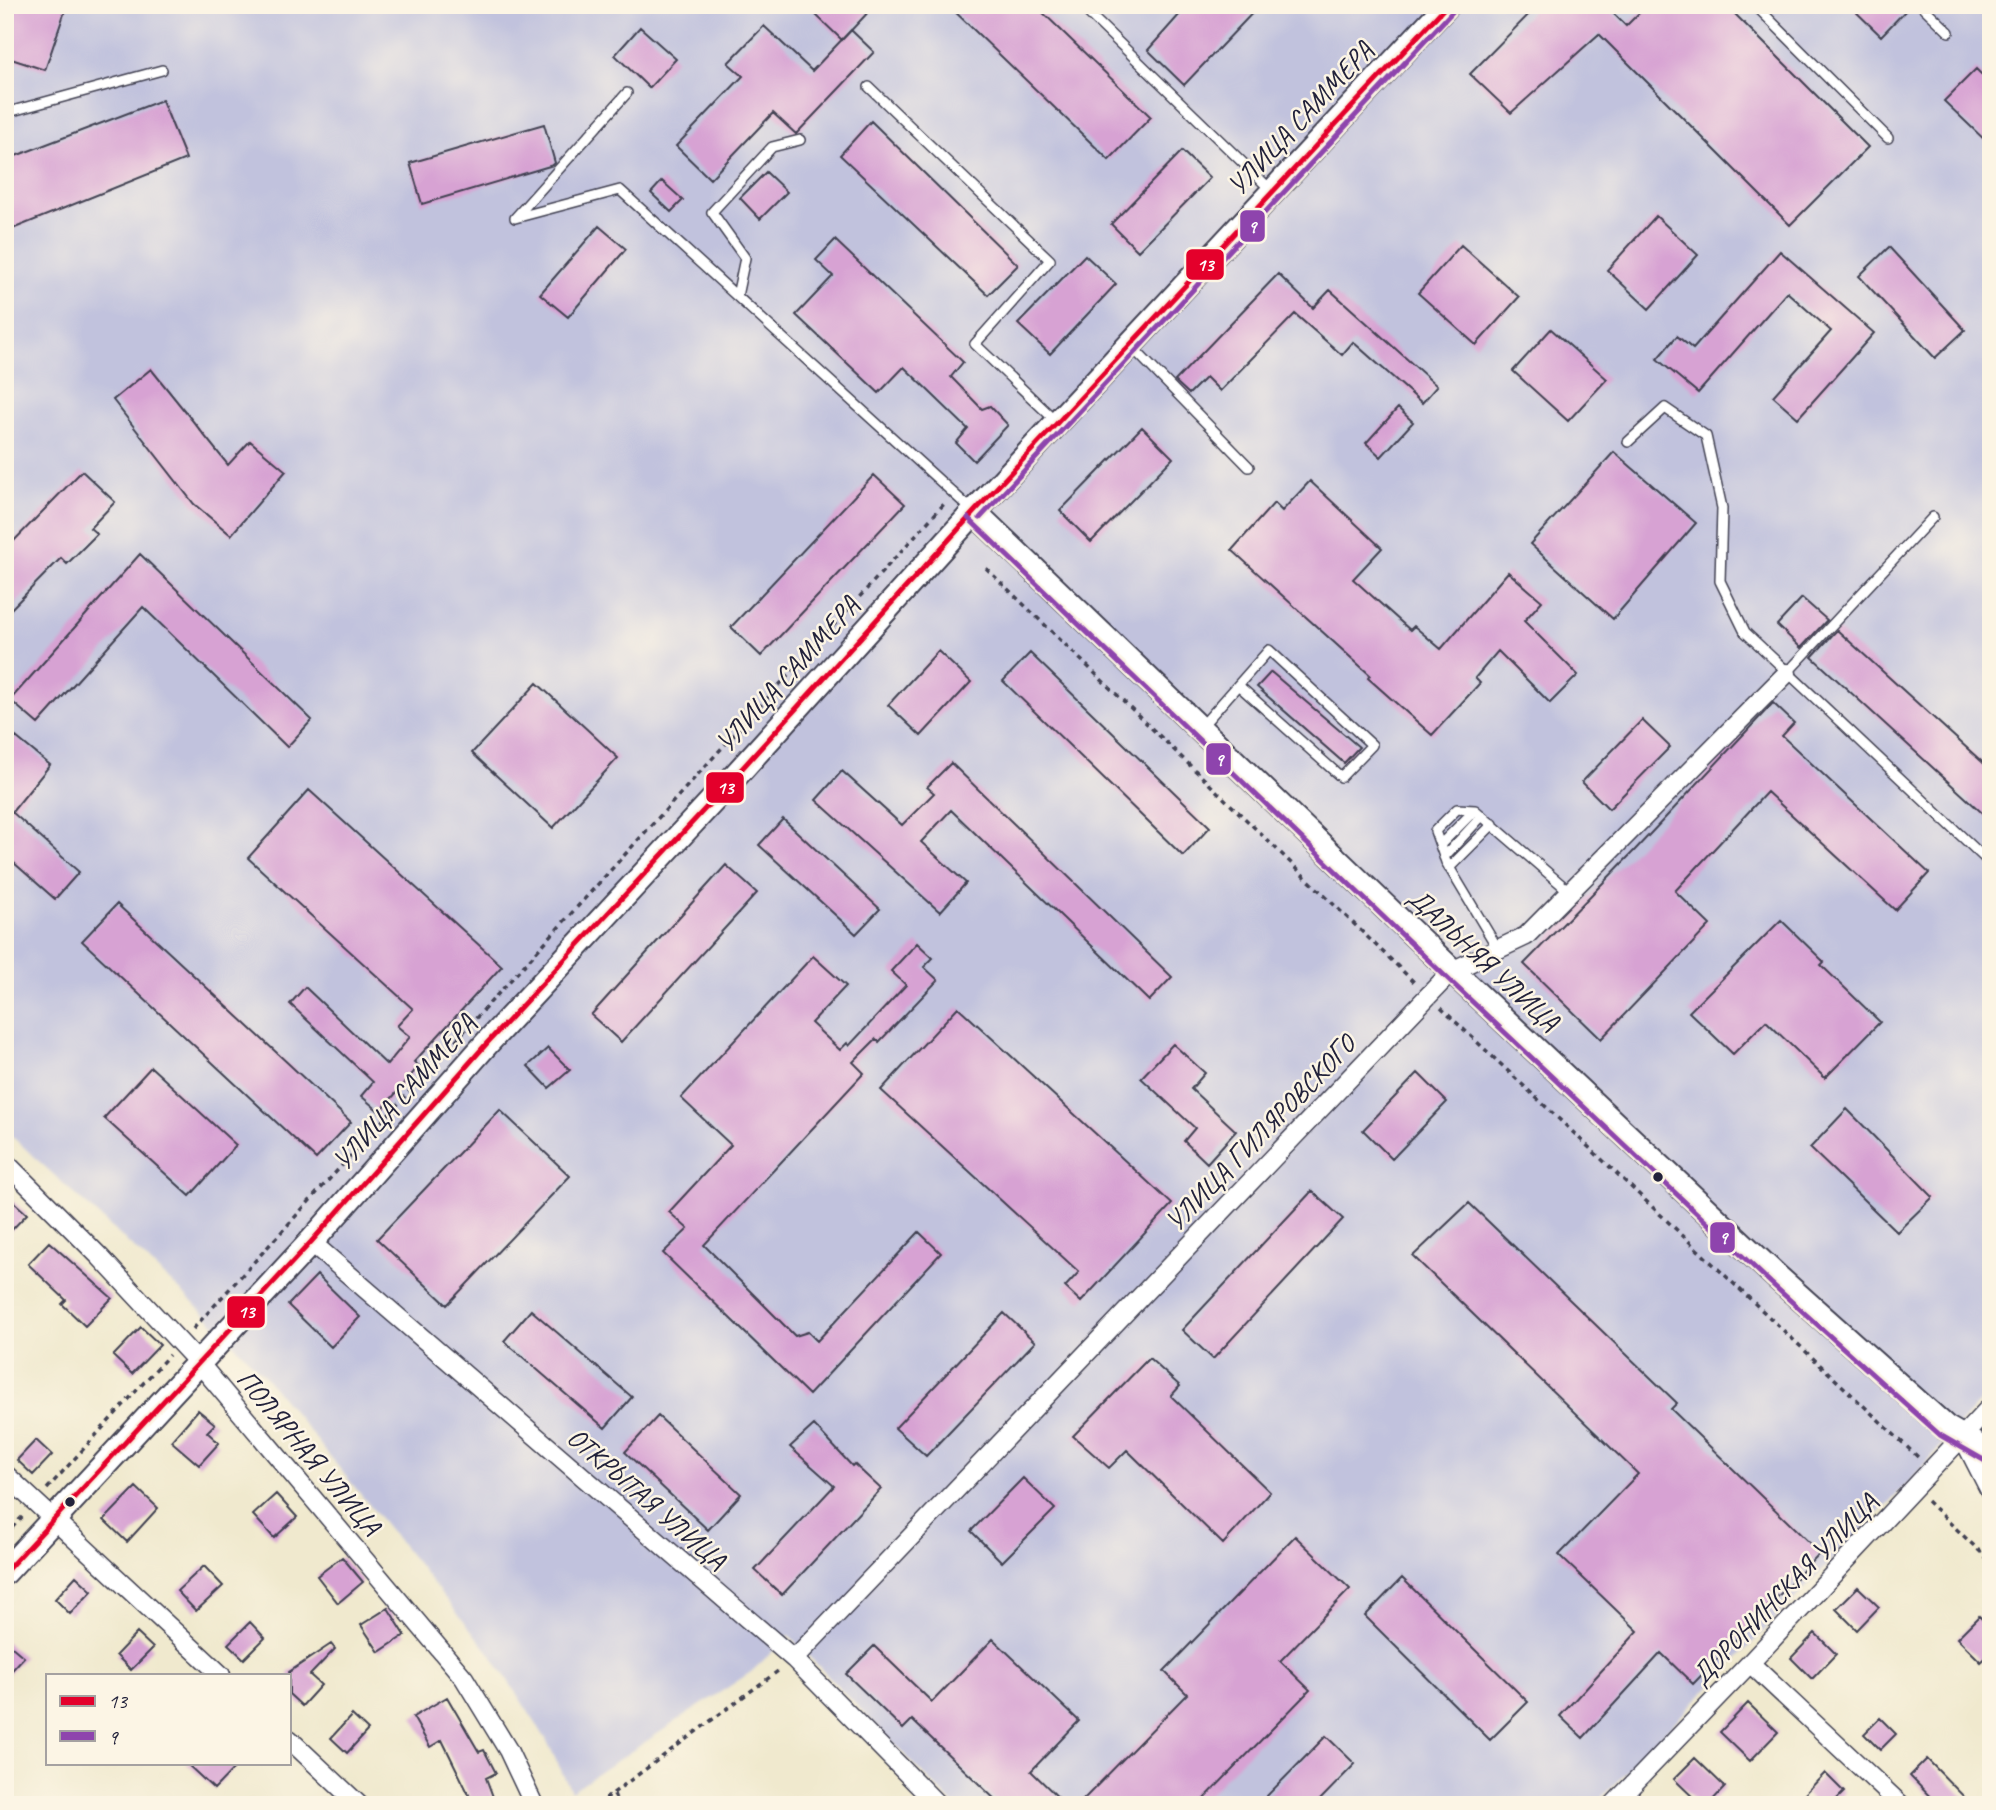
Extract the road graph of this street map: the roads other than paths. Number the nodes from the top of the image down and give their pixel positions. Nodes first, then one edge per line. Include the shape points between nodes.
1 (1080, 5) edge
2 (1447, 5) edge
3 (1755, 5) edge
4 (1922, 5) edge
5 (1949, 32) dead end
6 (162, 70) dead end
7 (869, 87) dead end
8 (627, 93) dead end
9 (5, 113) edge
10 (1888, 138) dead end
11 (800, 141) dead end
12 (1272, 191) junction
13 (737, 296) junction
14 (1130, 345) junction
15 (1058, 423) junction
16 (1628, 442) dead end
17 (1249, 467) dead end
18 (974, 512) junction
19 (1933, 517) dead end
20 (1787, 673) junction
21 (1238, 685) junction
22 (1200, 728) junction
23 (1478, 813) junction
24 (1493, 824) junction
25 (1444, 857) junction
26 (1991, 864) edge
27 (1449, 868) junction
28 (1570, 892) junction
29 (1498, 949) junction
30 (1452, 971) junction
31 (5, 1162) edge
32 (311, 1242) junction
33 (199, 1363) junction
34 (1991, 1406) edge
35 (1963, 1438) junction
36 (1991, 1454) edge
37 (5, 1474) edge
38 (1991, 1493) edge
39 (54, 1519) junction
40 (5, 1572) edge
41 (794, 1659) junction
42 (1750, 1663) junction
43 (220, 1674) edge
44 (290, 1740) edge
45 (359, 1805) edge
46 (534, 1805) edge
47 (938, 1805) edge
48 (1613, 1805) edge
49 (1901, 1805) edge

1 - 12 lane
2 - 12 street, УЛИЦА САММЕРА
3 - 10 lane
4 - 5 lane
6 - 9 lane
7 - 15 lane via 1050,260 975,344
8 - 13 lane via 515,218 620,190
11 - 13 lane via 772,147 712,212 745,258
12 - 14 street, УЛИЦА САММЕРА
13 - 18 lane
14 - 15 street, УЛИЦА САММЕРА
14 - 17 lane
15 - 18 street, УЛИЦА САММЕРА
16 - 20 lane via 1665,408 1706,436 1722,509 1720,581 1745,632
18 - 22 street, ДАЛЬНЯЯ УЛИЦА
18 - 32 street, УЛИЦА САММЕРА
19 - 20 lane
20 - 26 lane
20 - 28 street, УЛИЦА ГИЛЯРОВСКОГО
21 - 21 lane via 1269,650 1372,745 1341,777
21 - 22 lane
22 - 30 street, ДАЛЬНЯЯ УЛИЦА
23 - 24 lane
23 - 25 lane
23 - 25 lane via 1457,809 1435,831
24 - 27 lane
24 - 28 lane
25 - 27 lane
27 - 29 lane
28 - 29 street, УЛИЦА ГИЛЯРОВСКОГО via 1526,936
29 - 30 street, УЛИЦА ГИЛЯРОВСКОГО
30 - 35 street, ДАЛЬНЯЯ УЛИЦА via 1777,1277 1946,1428
30 - 41 street, УЛИЦА ГИЛЯРОВСКОГО
31 - 33 street, ПОЛЯРНАЯ УЛИЦА
32 - 33 street, УЛИЦА САММЕРА
32 - 41 street, ОТКРЫТАЯ УЛИЦА
33 - 39 street, УЛИЦА САММЕРА
33 - 46 street, ПОЛЯРНАЯ УЛИЦА via 464,1678 508,1750
34 - 35 street, ДОРОНИНСКАЯ УЛИЦА
35 - 36 street, ДАЛЬНЯЯ УЛИЦА
35 - 38 street, ДАЛЬНЯЯ УЛИЦА
35 - 42 street, ДОРОНИНСКАЯ УЛИЦА
37 - 39 street
39 - 40 street, УЛИЦА САММЕРА
39 - 43 street
41 - 47 street, ОТКРЫТАЯ УЛИЦА
42 - 48 street, ДОРОНИНСКАЯ УЛИЦА
42 - 49 street
44 - 45 street

